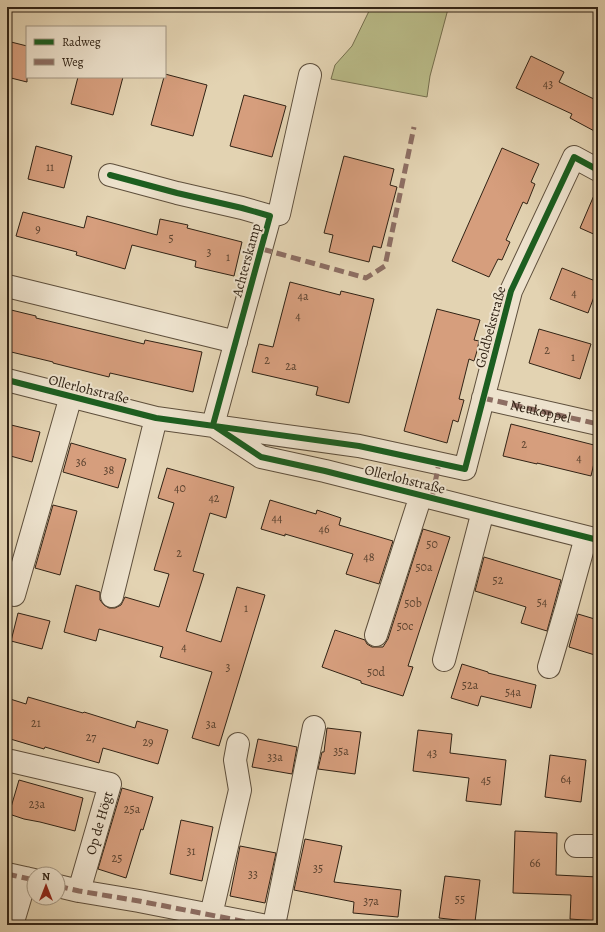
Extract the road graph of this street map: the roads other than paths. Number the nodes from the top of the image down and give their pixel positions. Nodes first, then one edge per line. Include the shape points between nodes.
1 (310, 75) dead end
2 (598, 170) edge
3 (110, 175) dead end
4 (270, 216) junction
5 (7, 286) edge
6 (236, 342) junction
7 (7, 380) edge
8 (71, 396) junction
9 (483, 398) junction
10 (156, 418) junction
11 (598, 424) edge
12 (213, 425) junction
13 (465, 469) joint
14 (421, 495) junction
15 (482, 511) junction
16 (592, 539) edge
17 (14, 595) dead end
18 (112, 596) dead end
19 (376, 635) dead end
20 (444, 660) dead end
21 (549, 667) dead end
22 (314, 727) dead end
23 (238, 744) dead end
24 (8, 764) edge
25 (576, 846) dead end
26 (598, 846) edge
27 (22, 878) edge
28 (66, 888) edge
29 (79, 891) junction
30 (211, 915) junction
31 (12, 925) edge
32 (262, 925) edge
33 (274, 925) edge

1 - 4 street via 279,214
2 - 9 street, Goldbekstraße via 574,157 511,291
3 - 4 street, Achterskamp
4 - 6 street, Achterskamp
5 - 6 street
6 - 12 street, Achterskamp
7 - 8 street, Ollerlohstraße
8 - 10 street, Ollerlohstraße
8 - 17 street
9 - 11 street, Neukoppel
9 - 13 street, Goldbekstraße
10 - 12 street, Ollerlohstraße
10 - 18 street
12 - 13 street, Ollerlohstraße via 359,446
12 - 14 street, Ollerlohstraße via 261,457
14 - 15 street, Ollerlohstraße
14 - 19 street
15 - 16 street, Ollerlohstraße
15 - 20 street
16 - 21 street
22 - 33 street
23 - 30 street via 235,760 240,790
24 - 29 street, Op de Högt via 110,784
25 - 26 street
27 - 31 street
28 - 29 street
29 - 30 street
30 - 32 street

